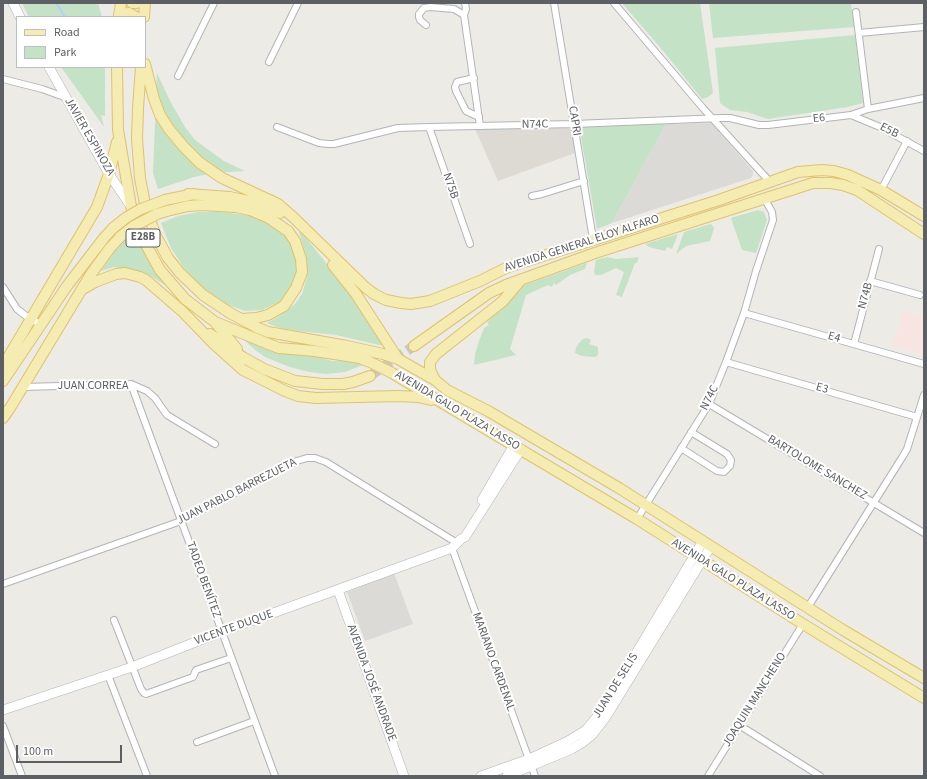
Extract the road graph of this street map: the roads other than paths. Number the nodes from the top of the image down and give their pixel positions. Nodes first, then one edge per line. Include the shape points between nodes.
1 (13, 3) edge
2 (115, 3) edge
3 (121, 3) edge
4 (132, 3) edge
5 (137, 3) edge
6 (145, 3) edge
7 (214, 3) edge
8 (298, 3) edge
9 (465, 3) edge
10 (554, 3) edge
11 (614, 3) edge
12 (856, 12) dead end
13 (464, 15) junction
14 (20, 16) edge
15 (119, 16) edge
16 (134, 16) edge
17 (144, 16) edge
18 (426, 25) dead end
19 (924, 27) edge
20 (859, 33) junction
21 (269, 62) dead end
22 (50, 68) edge
23 (117, 68) edge
24 (141, 68) edge
25 (146, 68) edge
26 (178, 76) dead end
27 (474, 78) junction
28 (3, 79) edge
29 (66, 98) junction
30 (924, 98) edge
31 (868, 109) junction
32 (852, 115) junction
33 (479, 117) junction
34 (713, 119) junction
35 (574, 124) junction
36 (480, 126) junction
37 (277, 127) dead end
38 (429, 127) junction
39 (118, 130) junction
40 (91, 141) junction
41 (907, 141) junction
42 (117, 143) junction
43 (924, 151) edge
44 (109, 174) junction
45 (584, 182) junction
46 (770, 182) junction
47 (246, 190) junction
48 (881, 190) junction
49 (188, 194) junction
50 (532, 196) dead end
51 (764, 198) junction
52 (131, 206) junction
53 (924, 216) edge
54 (924, 234) edge
55 (594, 239) junction
56 (470, 244) dead end
57 (879, 249) dead end
58 (521, 280) junction
59 (870, 281) junction
60 (3, 287) edge
61 (81, 290) junction
62 (920, 295) dead end
63 (744, 313) junction
64 (30, 319) junction
65 (241, 319) junction
66 (192, 321) junction
67 (215, 322) junction
68 (41, 324) junction
69 (854, 344) junction
70 (414, 346) tunnel mouth
71 (244, 358) junction
72 (398, 359) junction
73 (726, 362) junction
74 (924, 364) edge
75 (3, 366) edge
76 (370, 376) tunnel mouth
77 (435, 380) junction
78 (3, 382) edge
79 (131, 384) junction
80 (23, 387) junction
81 (924, 398) edge
82 (439, 401) junction
83 (709, 404) junction
84 (917, 417) junction
85 (3, 418) edge
86 (691, 432) junction
87 (215, 444) dead end
88 (518, 447) junction
89 (681, 448) junction
90 (874, 502) junction
91 (646, 504) junction
92 (637, 519) junction
93 (181, 521) junction
94 (924, 533) edge
95 (707, 543) junction
96 (456, 544) junction
97 (699, 558) junction
98 (3, 584) edge
99 (338, 590) junction
100 (808, 607) junction
101 (114, 620) dead end
102 (803, 624) junction
103 (221, 632) junction
104 (231, 658) junction
105 (132, 667) junction
106 (108, 675) junction
107 (924, 678) edge
108 (924, 698) edge
109 (3, 710) edge
110 (254, 721) junction
111 (739, 725) junction
112 (3, 726) edge
113 (197, 742) dead end
114 (530, 762) junction
115 (22, 776) edge
116 (147, 776) edge
117 (275, 776) edge
118 (404, 776) edge
119 (481, 776) edge
120 (507, 776) edge
121 (535, 776) edge
122 (708, 776) edge
123 (820, 776) edge

1 - 14 street
2 - 15 street
3 - 15 main road
4 - 5 main road
6 - 17 main road
7 - 26 street
8 - 21 street
9 - 13 street
10 - 35 street, CAPRI
11 - 34 street
12 - 20 street
13 - 18 street via 454,10 424,8 419,17
13 - 27 street
15 - 16 main road via 129,13
19 - 20 street
20 - 31 street
22 - 29 street, JAVIER ESPINOZA
23 - 39 main road, AVENIDA GALO PLAZA LASSO / E28B
24 - 65 main road, AVENIDA GALO PLAZA LASSO / E28B via 138,160 149,221 180,274 203,295
25 - 47 main road, AVENIDA GENERAL ELOY ALFARO via 160,115 169,129 200,163
27 - 33 street
27 - 33 street via 457,82 455,87 466,112
28 - 29 street
29 - 40 street, JAVIER ESPINOZA
30 - 31 street, E6
31 - 32 street, E6
32 - 34 street, E6 via 768,125 730,118
32 - 41 street, E5B
33 - 36 street
34 - 35 street, N74C
34 - 46 street
35 - 36 street, N74C
35 - 45 street, CAPRI
36 - 38 street, N74C
37 - 38 street, N74C via 319,143 334,144 398,128
38 - 56 street, N75B
39 - 42 main road
39 - 52 main road, AVENIDA GALO PLAZA LASSO / E28B
40 - 42 street via 105,155 111,153
40 - 44 street, JAVIER ESPINOZA
41 - 43 street, E5B
41 - 48 street
42 - 44 main road
44 - 52 street, JAVIER ESPINOZA
44 - 64 main road via 97,207
45 - 50 street
45 - 55 street, CAPRI
46 - 48 main road, AVENIDA GENERAL ELOY ALFARO via 798,172 828,170 848,175
46 - 55 main road, AVENIDA GENERAL ELOY ALFARO
47 - 49 main road
47 - 55 main road, AVENIDA GENERAL ELOY ALFARO via 278,204 374,294 401,303 430,301 508,267
48 - 53 main road, AVENIDA GENERAL ELOY ALFARO
49 - 68 main road, bridge via 141,209 118,224 76,274
49 - 72 main road via 247,200 275,210 289,219 338,270
51 - 54 main road, AVENIDA GENERAL ELOY ALFARO via 813,183 843,185 857,190
51 - 58 main road, AVENIDA GENERAL ELOY ALFARO
51 - 63 street, N74C via 772,212 773,220
52 - 67 main road, AVENIDA GALO PLAZA LASSO / E28B via 140,233 160,270 185,299
57 - 59 street, N74B
58 - 70 main road, AVENIDA GENERAL ELOY ALFARO via 489,293
58 - 77 main road via 503,301 436,354 430,362 430,370
59 - 62 street
59 - 69 street, N74B
60 - 64 street via 17,309
61 - 65 main road, bridge via 110,248 120,236 134,226 157,214 188,206 236,207 269,218 288,231 295,240 302,272 296,288 284,306 268,315
61 - 66 main road via 111,275 133,275 146,280
61 - 80 main road
63 - 69 street, E4
63 - 73 street, N74C
64 - 68 street
64 - 75 main road
65 - 72 main road, AVENIDA GALO PLAZA LASSO via 280,335 347,346
66 - 71 main road
66 - 82 main road via 243,370 291,394 307,398 398,396
67 - 71 main road
67 - 82 main road, AVENIDA GALO PLAZA LASSO via 279,348 365,360
68 - 78 main road
69 - 74 street, E4
71 - 76 main road via 282,376 309,383 348,383
72 - 77 main road, AVENIDA GALO PLAZA LASSO
73 - 83 street, N74C
73 - 84 street, E3
77 - 91 main road, AVENIDA GALO PLAZA LASSO via 447,390 488,411
79 - 80 street, JUAN CORREA
79 - 87 street, JUAN CORREA via 147,391 167,415
79 - 93 street, TADEO BENÍTEZ
80 - 85 main road
81 - 84 street
82 - 88 main road, AVENIDA GALO PLAZA LASSO
83 - 86 street, N74C
83 - 90 street, BARTOLOME SANCHEZ
84 - 90 street via 907,449
86 - 89 street, N74C
86 - 89 street via 727,454 731,460 730,466 724,472 718,471
88 - 92 main road, AVENIDA GALO PLAZA LASSO
88 - 96 street
89 - 91 street, N74C
90 - 94 street, BARTOLOME SANCHEZ
90 - 100 street
91 - 92 street, N74C
91 - 95 main road, AVENIDA GALO PLAZA LASSO
92 - 97 main road, AVENIDA GALO PLAZA LASSO
93 - 96 street, JUAN PABLO BARREZUETA via 296,461 311,457 326,462
93 - 98 street, JUAN PABLO BARREZUETA
93 - 103 street, TADEO BENÍTEZ
95 - 97 street, JUAN DE SELIS
95 - 100 main road, AVENIDA GALO PLAZA LASSO
96 - 99 street, VICENTE DUQUE
96 - 114 street, MARIANO CARDENAL
97 - 102 main road, AVENIDA GALO PLAZA LASSO
97 - 114 street, JUAN DE SELIS via 595,720 577,736
99 - 103 street, VICENTE DUQUE
99 - 118 street, AVENIDA JOSÉ ANDRADE
100 - 107 main road, AVENIDA GALO PLAZA LASSO
101 - 105 street
102 - 108 main road, AVENIDA GALO PLAZA LASSO
102 - 111 street, JOAQUIN MANCHENO
103 - 104 street, TADEO BENÍTEZ
103 - 105 street, VICENTE DUQUE
104 - 105 street via 196,670 193,677 149,694 142,691
104 - 110 street, TADEO BENÍTEZ
105 - 106 street, VICENTE DUQUE
106 - 109 street, VICENTE DUQUE
106 - 116 street
110 - 113 street
110 - 117 street, TADEO BENÍTEZ
111 - 122 street, JOAQUIN MANCHENO
111 - 123 street
112 - 115 street
114 - 119 street, JUAN DE SELIS
114 - 120 street, JUAN DE SELIS
114 - 121 street, MARIANO CARDENAL

